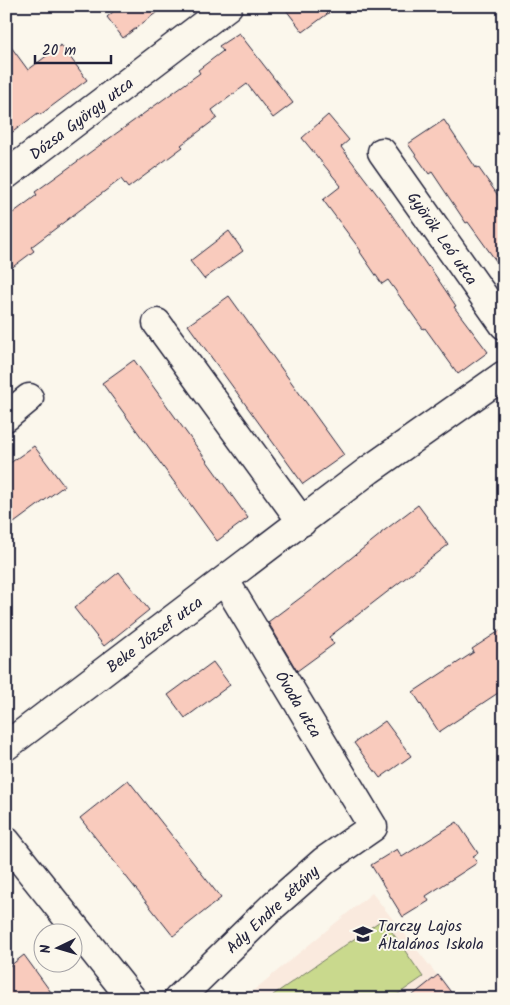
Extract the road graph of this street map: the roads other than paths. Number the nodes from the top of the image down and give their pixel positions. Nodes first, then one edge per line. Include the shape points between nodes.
1 (228, 6) edge
2 (382, 152) dead end
3 (6, 176) edge
4 (157, 323) dead end
5 (504, 325) edge
6 (504, 375) edge
7 (29, 398) dead end
8 (6, 417) edge
9 (302, 522) junction
10 (225, 581) junction
11 (6, 746) edge
12 (373, 827) joint
13 (6, 841) edge
14 (132, 999) edge
15 (178, 999) edge

1 - 3 street, Dózsa György utca
2 - 5 street, Györök Leó utca
4 - 9 street
6 - 9 street, Beke József utca via 369,470
7 - 8 street
9 - 10 street, Beke József utca
10 - 11 street, Beke József utca
10 - 12 street, Óvoda utca
12 - 15 street, Ady Endre sétány via 324,861 274,905
13 - 14 street

